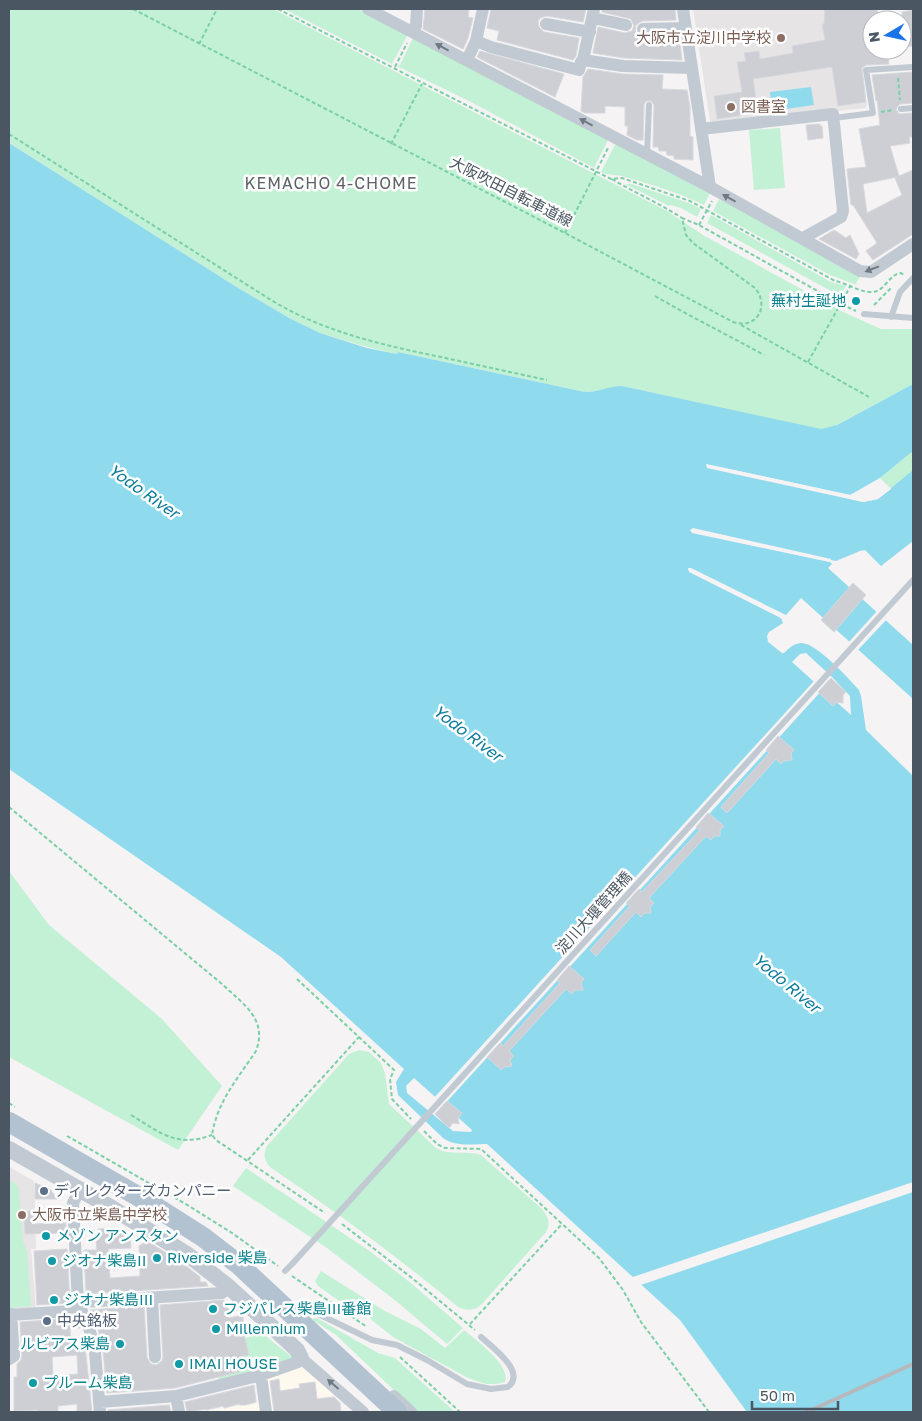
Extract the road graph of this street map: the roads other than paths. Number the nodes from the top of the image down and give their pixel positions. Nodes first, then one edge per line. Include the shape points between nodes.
1 (368, 9) edge
2 (417, 9) edge
3 (484, 9) edge
4 (683, 9) edge
5 (594, 13) edge
6 (546, 24) dead end
7 (626, 25) dead end
8 (686, 28) junction
9 (643, 29) dead end
10 (590, 32) junction
11 (412, 34) junction
12 (476, 41) junction
13 (467, 60) junction
14 (583, 60) junction
15 (913, 67) edge
16 (692, 68) junction
17 (650, 105) dead end
18 (913, 108) edge
19 (901, 109) road end
20 (834, 118) junction
21 (701, 129) junction
22 (647, 154) junction
23 (714, 189) junction
24 (803, 238) junction
25 (913, 244) edge
26 (913, 278) edge
27 (864, 314) road end
28 (891, 317) junction
29 (913, 318) edge
30 (913, 580) edge
31 (9, 1122) edge
32 (9, 1136) edge
33 (9, 1149) edge
34 (80, 1189) junction
35 (285, 1270) dead end
36 (229, 1287) junction
37 (152, 1298) junction
38 (79, 1306) junction
39 (285, 1308) junction
40 (10, 1314) edge
41 (318, 1328) tunnel mouth
42 (481, 1337) road end
43 (155, 1358) dead end
44 (301, 1358) junction
45 (9, 1359) edge
46 (261, 1375) junction
47 (176, 1396) junction
48 (139, 1406) edge
49 (100, 1407) edge
50 (179, 1412) edge
51 (266, 1412) edge
52 (363, 1412) edge
53 (379, 1412) edge
54 (397, 1412) edge
55 (411, 1412) edge

1 - 11 street
2 - 11 street
3 - 12 street
4 - 8 street
5 - 7 street
5 - 10 street
6 - 10 street
8 - 9 street
8 - 16 street
10 - 14 street
13 -> 11 street
12 - 13 street
12 - 14 street via 579,70
22 -> 13 street
14 - 16 street via 623,66
15 - 20 lane via 866,70 874,113
16 - 21 street
17 - 22 lane
18 - 19 lane
20 - 21 street via 833,114
20 - 24 street via 843,211 841,217
21 - 23 street
22 - 23 street
24 -> 23 street
25 -> 24 street via 867,273
26 - 28 lane via 900,292
27 - 28 lane
28 - 29 lane
30 - 35 lane, 淀川大堰管理橋, bridge
31 - 39 main road via 184,1224 238,1264
32 - 53 main road via 136,1209 212,1259
33 - 34 street
34 - 36 street via 169,1242
34 - 38 street via 73,1203
36 - 37 street via 222,1293
36 - 44 street via 297,1350
37 - 38 street via 83,1302
37 - 43 street
38 - 40 street via 73,1310
38 - 49 street via 89,1327 95,1352
39 - 42 lane via 312,1311 372,1340 412,1351 467,1384 491,1390 508,1387 514,1377 511,1367
39 - 54 main road
40 - 45 street via 14,1356
41 - 55 street
44 - 46 street via 298,1362
52 -> 44 street
46 - 47 street
46 - 51 street
47 - 48 street
47 - 50 street
48 - 49 street

